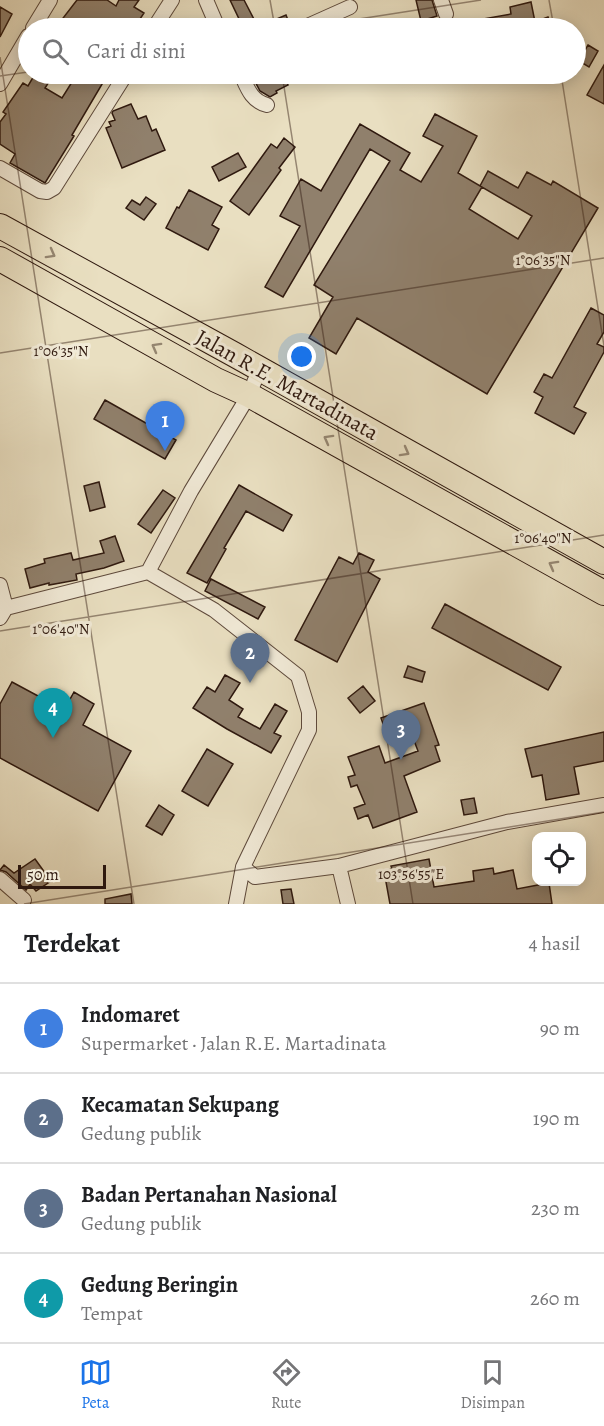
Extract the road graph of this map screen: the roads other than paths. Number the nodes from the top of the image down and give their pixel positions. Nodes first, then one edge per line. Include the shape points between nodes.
1 (50, 0) edge
2 (172, 0) edge
3 (206, 0) edge
4 (441, 0) edge
5 (350, 7) dead end
6 (446, 14) dead end
7 (39, 18) edge
8 (160, 18) edge
9 (214, 18) edge
10 (325, 18) edge
11 (18, 53) edge
12 (0, 84) edge
13 (120, 84) edge
14 (246, 84) edge
15 (267, 105) dead end
16 (0, 168) edge
17 (0, 226) edge
18 (0, 259) edge
19 (259, 370) junction
20 (249, 395) junction
21 (604, 562) edge
22 (148, 572) junction
23 (0, 585) edge
24 (604, 594) edge
25 (3, 613) edge
26 (604, 805) edge
27 (339, 866) junction
28 (243, 867) junction
29 (0, 879) edge
30 (24, 900) dead end
31 (236, 904) edge
32 (348, 904) edge

1 - 7 street
2 - 8 street
3 - 9 street
4 - 6 street
5 - 10 street
11 - 12 street
13 - 16 street via 54,188 40,190
14 - 15 street via 252,96
17 -> 19 highway, Jalan R.E. Martadinata
20 -> 18 highway, Jalan R.E. Martadinata
19 - 20 street
19 -> 21 highway, Jalan R.E. Martadinata
20 - 22 street
24 -> 20 highway, Jalan R.E. Martadinata
22 - 25 street
22 - 28 street via 214,610 298,676 309,712 309,730
23 - 25 street
26 - 27 street via 507,822
27 - 28 street via 255,877
27 - 32 street
28 - 31 street
29 - 30 street

